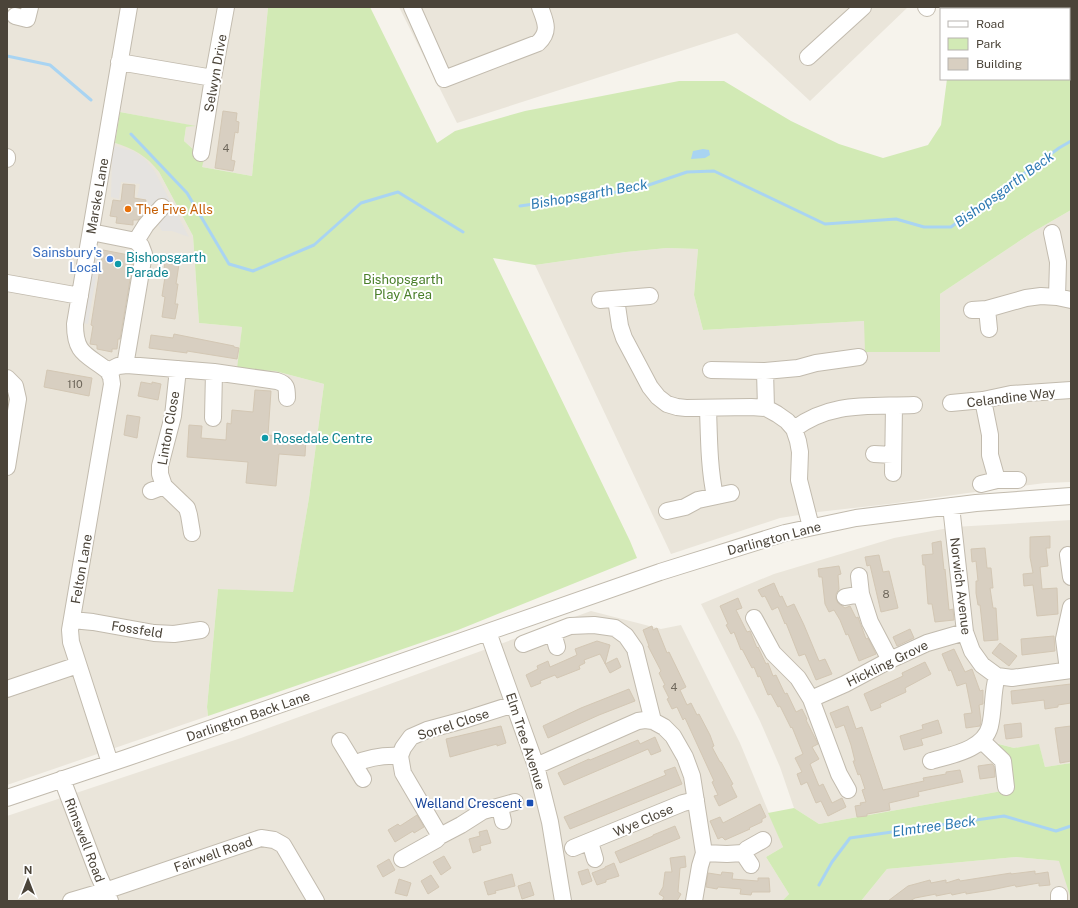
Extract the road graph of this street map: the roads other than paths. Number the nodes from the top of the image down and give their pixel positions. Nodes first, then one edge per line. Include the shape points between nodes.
1 (30, 7) edge
2 (129, 7) edge
3 (226, 7) edge
4 (412, 7) edge
5 (540, 7) edge
6 (864, 7) edge
7 (15, 16) dead end
8 (808, 57) dead end
9 (119, 62) junction
10 (213, 78) junction
11 (198, 143) dead end
12 (162, 207) dead end
13 (91, 232) junction
14 (1052, 233) dead end
15 (136, 241) junction
16 (7, 283) edge
17 (80, 296) junction
18 (650, 296) dead end
19 (1064, 299) edge
20 (989, 329) dead end
21 (859, 357) dead end
22 (127, 365) junction
23 (178, 369) junction
24 (711, 370) dead end
25 (108, 371) junction
26 (765, 371) junction
27 (221, 373) junction
28 (7, 378) edge
29 (1071, 390) edge
30 (287, 398) dead end
31 (983, 400) junction
32 (951, 403) dead end
33 (914, 404) dead end
34 (894, 406) junction
35 (708, 408) junction
36 (766, 408) junction
37 (213, 418) dead end
38 (794, 429) junction
39 (874, 454) dead end
40 (894, 455) junction
41 (7, 466) edge
42 (893, 473) dead end
43 (997, 480) junction
44 (1018, 480) dead end
45 (981, 484) dead end
46 (1071, 496) edge
47 (950, 506) junction
48 (667, 511) dead end
49 (811, 527) junction
50 (192, 533) dead end
51 (1068, 555) dead end
52 (859, 576) dead end
53 (1066, 576) edge
54 (861, 594) junction
55 (845, 597) dead end
56 (1071, 608) edge
57 (754, 618) dead end
58 (72, 620) junction
59 (202, 630) dead end
60 (488, 632) junction
61 (966, 632) junction
62 (523, 644) dead end
63 (890, 660) junction
64 (78, 665) junction
65 (1069, 670) edge
66 (997, 676) junction
67 (7, 689) edge
68 (811, 699) junction
69 (514, 704) junction
70 (653, 721) junction
71 (340, 741) dead end
72 (982, 741) junction
73 (400, 756) junction
74 (931, 761) dead end
75 (110, 763) junction
76 (354, 764) junction
77 (536, 766) junction
78 (62, 779) junction
79 (363, 779) dead end
80 (1006, 787) dead end
81 (848, 790) dead end
82 (7, 798) edge
83 (696, 800) junction
84 (506, 810) dead end
85 (440, 836) junction
86 (763, 840) dead end
87 (590, 842) junction
88 (573, 848) dead end
89 (704, 853) junction
90 (414, 858) dead end
91 (595, 859) dead end
92 (108, 896) edge
93 (71, 901) edge
94 (316, 901) edge
95 (563, 901) edge
96 (694, 901) edge

1 - 7 street via 27,19
2 - 9 street, Marske Lane
3 - 10 street, Selwyn Drive
4 - 5 street via 444,79 538,43 545,37 547,26
6 - 8 street
9 - 10 street
9 - 13 street, Marske Lane
10 - 11 street, Selwyn Drive
12 - 15 street
13 - 15 street
13 - 17 street, Marske Lane
14 - 19 street
15 - 22 street via 144,254
16 - 17 street
17 - 25 street, Marske Lane via 75,324 76,341 85,355
18 - 35 street via 608,299 624,338 650,387 666,404 676,407
19 - 20 street via 1031,297 980,310
21 - 26 street
22 - 23 street
22 - 25 street
23 - 27 street
23 - 50 street, Linton Close via 173,416 157,489 187,508
24 - 26 street
25 - 58 street, Felton Lane via 112,384
26 - 36 street
27 - 30 street via 284,383
27 - 37 street
28 - 41 street via 15,386 18,399
29 - 31 street, Celandine Way via 1011,394
31 - 32 street, Celandine Way
31 - 43 street via 990,435 990,455
33 - 34 street
34 - 38 street via 854,406 836,409 805,421
34 - 40 street
35 - 36 street
35 - 48 street via 712,481 723,495 698,500
36 - 38 street via 787,421
38 - 49 street via 800,452 799,480
39 - 40 street
40 - 42 street
43 - 44 street
43 - 45 street
46 - 47 street, Darlington Lane
47 - 49 street, Darlington Lane via 856,518
47 - 61 street, Norwich Avenue
49 - 60 street, Darlington Lane via 727,550
51 - 53 street
52 - 54 street
54 - 55 street
54 - 63 street via 870,622
56 - 65 street via 1064,639
57 - 68 street via 769,630 773,653 798,678
58 - 59 street, Fossfeld via 154,633 174,634
58 - 64 street, Felton Lane via 71,642
60 - 69 street, Elm Tree Avenue
60 - 75 street, Darlington Back Lane
61 - 63 street, Hickling Grove via 927,643
61 - 66 street, Norwich Avenue via 972,651 982,665
62 - 70 street via 555,640 570,626 594,625 615,628 626,636 635,649
63 - 68 street, Hickling Grove
64 - 67 street
64 - 75 street, Felton Lane
65 - 66 street via 1012,678
66 - 72 street via 990,727
68 - 81 street via 833,776
69 - 73 street, Sorrel Close via 411,737
69 - 77 street, Elm Tree Avenue
70 - 77 street via 638,721
70 - 83 street via 673,736 685,757 692,776
71 - 76 street
72 - 74 street via 970,749 948,748
72 - 80 street via 1003,761
73 - 76 street via 368,758
73 - 85 street via 406,779
75 - 78 street, Darlington Back Lane
76 - 79 street
77 - 95 street, Elm Tree Avenue via 550,822
78 - 82 street, Darlington Back Lane
78 - 92 street, Rimswell Road
83 - 87 street, Wye Close
83 - 89 street
84 - 85 street via 483,811
85 - 90 street
86 - 89 street via 747,849 747,859 727,854
87 - 88 street, Wye Close
87 - 91 street
89 - 96 street
92 - 93 street, Fairwell Road
92 - 94 street, Fairwell Road via 261,838 274,840 283,845

